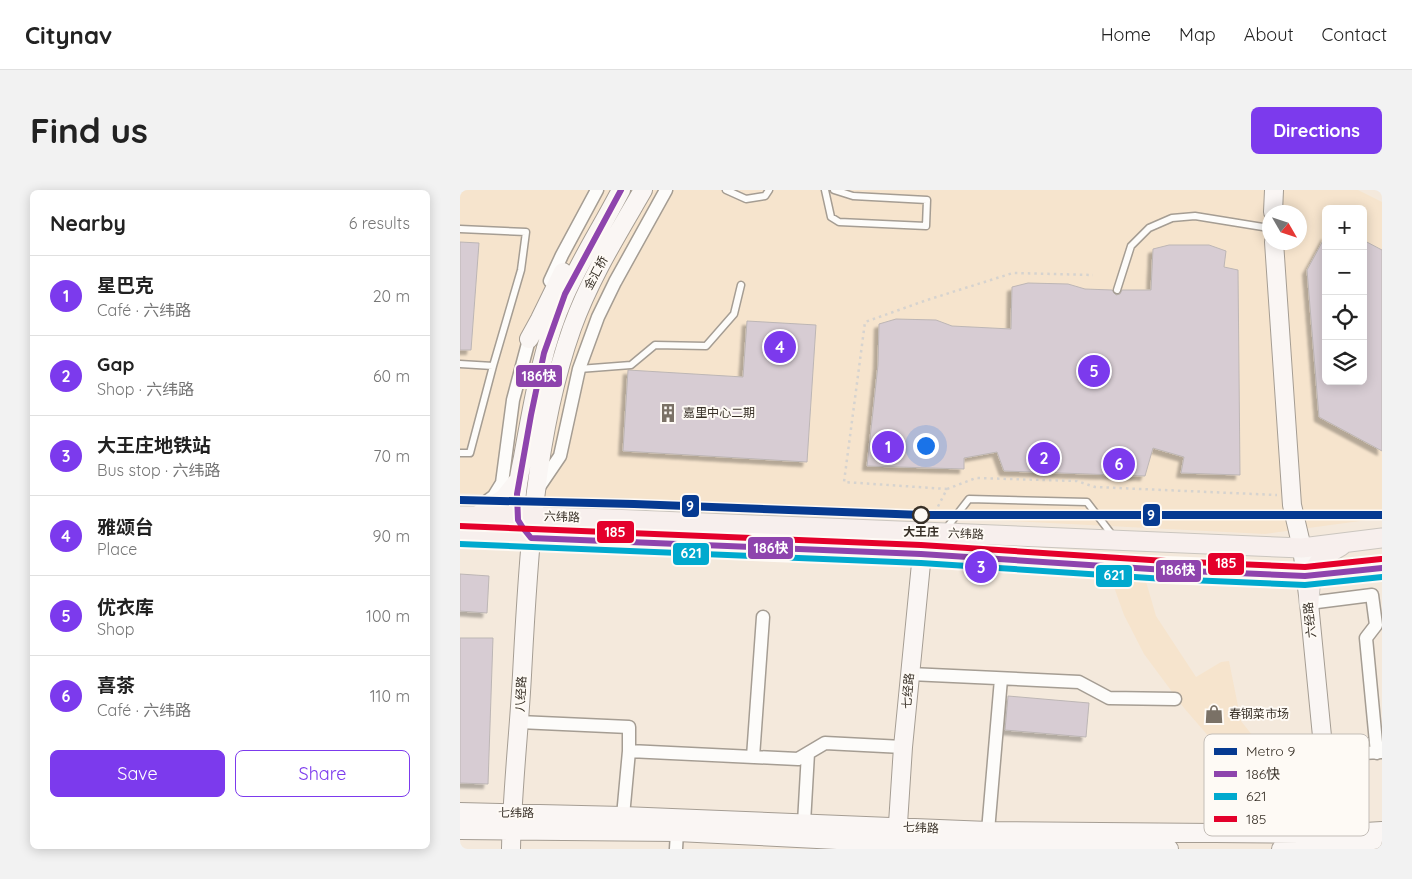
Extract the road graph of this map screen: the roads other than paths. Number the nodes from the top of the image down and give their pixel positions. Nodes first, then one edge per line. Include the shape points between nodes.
1 (597, 190) edge
2 (644, 190) edge
3 (666, 190) edge
4 (726, 190) edge
5 (770, 190) edge
6 (825, 190) edge
7 (834, 190) edge
8 (1274, 190) edge
9 (618, 194) edge
10 (1273, 205) edge
11 (1262, 227) edge
12 (460, 230) edge
13 (1275, 250) edge
14 (741, 285) dead end
15 (1117, 290) dead end
16 (548, 318) junction
17 (529, 339) junction
18 (460, 364) edge
19 (493, 366) junction
20 (579, 369) junction
21 (460, 453) edge
22 (519, 479) junction
23 (537, 489) junction
24 (465, 515) edge
25 (526, 516) junction
26 (924, 533) junction
27 (943, 534) junction
28 (460, 535) edge
29 (531, 538) junction
30 (1382, 538) edge
31 (1115, 539) junction
32 (1347, 543) junction
33 (1302, 548) junction
34 (921, 554) junction
35 (1382, 568) edge
36 (1308, 576) junction
37 (1309, 603) junction
38 (763, 616) dead end
39 (910, 674) junction
40 (1001, 679) junction
41 (1175, 699) dead end
42 (519, 722) junction
43 (1321, 734) edge
44 (903, 747) junction
45 (629, 751) junction
46 (808, 753) junction
47 (1379, 753) edge
48 (753, 756) junction
49 (460, 812) edge
50 (513, 813) junction
51 (623, 816) junction
52 (804, 823) junction
53 (460, 830) edge
54 (511, 831) junction
55 (988, 831) junction
56 (1382, 831) edge
57 (1369, 832) edge
58 (1204, 834) edge
59 (1333, 836) edge
60 (897, 840) edge
61 (677, 841) edge
62 (1382, 845) edge
63 (1010, 847) edge
64 (511, 849) edge
65 (1169, 849) edge
66 (1281, 849) edge

1 - 17 street via 562,255
2 - 23 street, 金汇桥 via 587,290 561,362 546,426
3 - 20 street via 610,291
4 - 5 lane via 746,199 765,196
6 - 7 lane via 830,217 840,222 926,226 927,200 853,196
8 - 10 street
9 - 16 street, 金汇桥
11 - 15 lane via 1195,216 1172,218 1149,228 1131,246
12 - 19 lane via 526,232 522,270
13 - 33 street via 1291,496
14 - 20 lane via 734,314 706,346 654,345 631,365
16 - 17 street
16 - 22 street
17 - 24 street via 513,400 502,483 494,496
18 - 19 lane
19 - 21 lane via 470,453
20 - 23 street via 560,456
22 - 24 street via 504,498
22 - 25 street
23 - 25 street
24 - 25 main road, 六纬路
25 - 26 main road, 六纬路
25 - 29 street via 520,526
26 - 27 main road, 六纬路
26 - 34 street, 七经路
27 - 31 main road, 六纬路
27 - 31 lane via 969,499 1087,502
28 - 29 main road, 六纬路
29 - 34 main road, 六纬路
29 - 42 street, 八经路
30 - 32 main road, 六纬路
31 - 33 main road, 六纬路
32 - 33 main road, 六纬路
32 - 36 main road via 1321,558
33 - 36 street
34 - 36 main road, 六纬路
34 - 39 street, 七经路
35 - 36 main road, 六纬路
36 - 37 main road
37 - 43 street, 六经路
37 - 47 street via 1372,595 1376,625 1366,638
38 - 48 street
39 - 40 street
39 - 44 street, 七经路
40 - 41 street via 1079,682 1108,698
40 - 55 street
42 - 45 street via 629,727
42 - 50 street, 八经路
44 - 46 street via 826,743
44 - 60 street, 七经路
45 - 48 street
45 - 51 street
46 - 48 street via 798,759
46 - 52 street
49 - 50 street, 七纬路
50 - 51 street, 七纬路
50 - 54 street, 八经路
51 - 52 street, 七纬路
52 - 60 street, 七纬路
53 - 54 street, 七纬路
54 - 61 street, 七纬路
54 - 64 street, 八经路
55 - 58 street, 七纬路
55 - 60 street, 七纬路
56 - 57 street, 七纬路
59 - 62 street, 七纬路 via 1356,846
59 - 66 street, 七纬路
60 - 61 street, 七纬路
60 - 63 street, 七纬路
63 - 65 street, 七纬路

